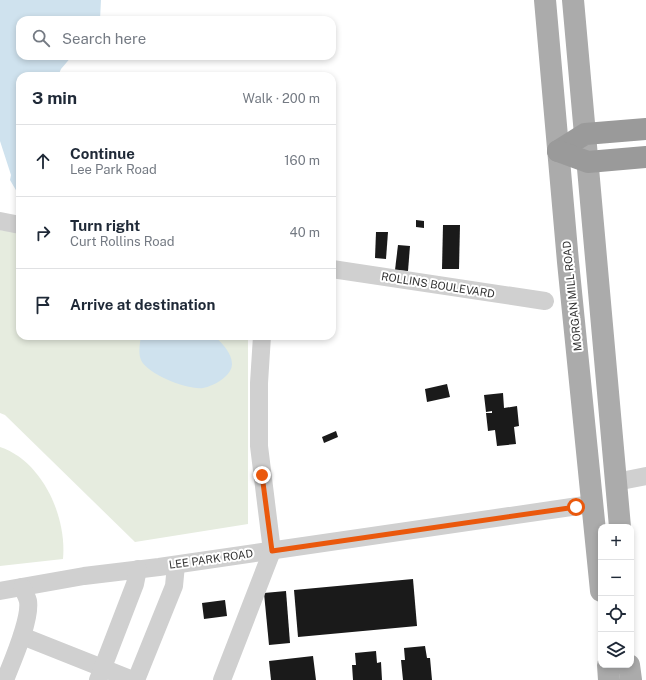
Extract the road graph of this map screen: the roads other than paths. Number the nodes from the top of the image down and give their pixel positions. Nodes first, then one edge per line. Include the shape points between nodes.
1 (545, 0) edge
2 (573, 0) edge
3 (646, 129) edge
4 (585, 134) junction
5 (558, 151) junction
6 (646, 157) edge
7 (588, 162) junction
8 (0, 221) edge
9 (16, 223) edge
10 (336, 270) edge
11 (545, 301) dead end
12 (262, 340) edge
13 (646, 476) edge
14 (616, 482) junction
15 (592, 504) junction
16 (620, 524) edge
17 (272, 551) junction
18 (598, 562) edge
19 (176, 565) junction
20 (138, 569) junction
21 (22, 587) junction
22 (0, 591) edge
23 (22, 636) junction
24 (608, 668) edge
25 (629, 668) edge
26 (100, 674) edge
27 (5, 680) edge
28 (135, 680) edge
29 (222, 680) edge
30 (610, 680) edge
31 (631, 680) edge

1 - 5 main road, MORGAN MILL ROAD
2 - 4 main road
3 - 4 highway
4 - 5 highway
4 - 7 main road
5 - 7 highway
5 - 15 main road, MORGAN MILL ROAD
6 - 7 highway
7 - 14 main road
8 - 9 street
10 - 11 street, ROLLINS BOULEVARD
12 - 17 street via 259,446
13 - 14 street
14 - 16 main road
15 - 17 street, LEE PARK ROAD
15 - 18 main road, MORGAN MILL ROAD
17 - 19 street, LEE PARK ROAD
17 - 29 street
19 - 20 street, LEE PARK ROAD
19 - 28 street via 174,586
20 - 21 street, LEE PARK ROAD
20 - 26 street via 135,584
21 - 22 street, LEE PARK ROAD
21 - 23 street via 28,601
23 - 26 street
23 - 27 street
24 - 30 main road
25 - 31 main road
26 - 28 street

